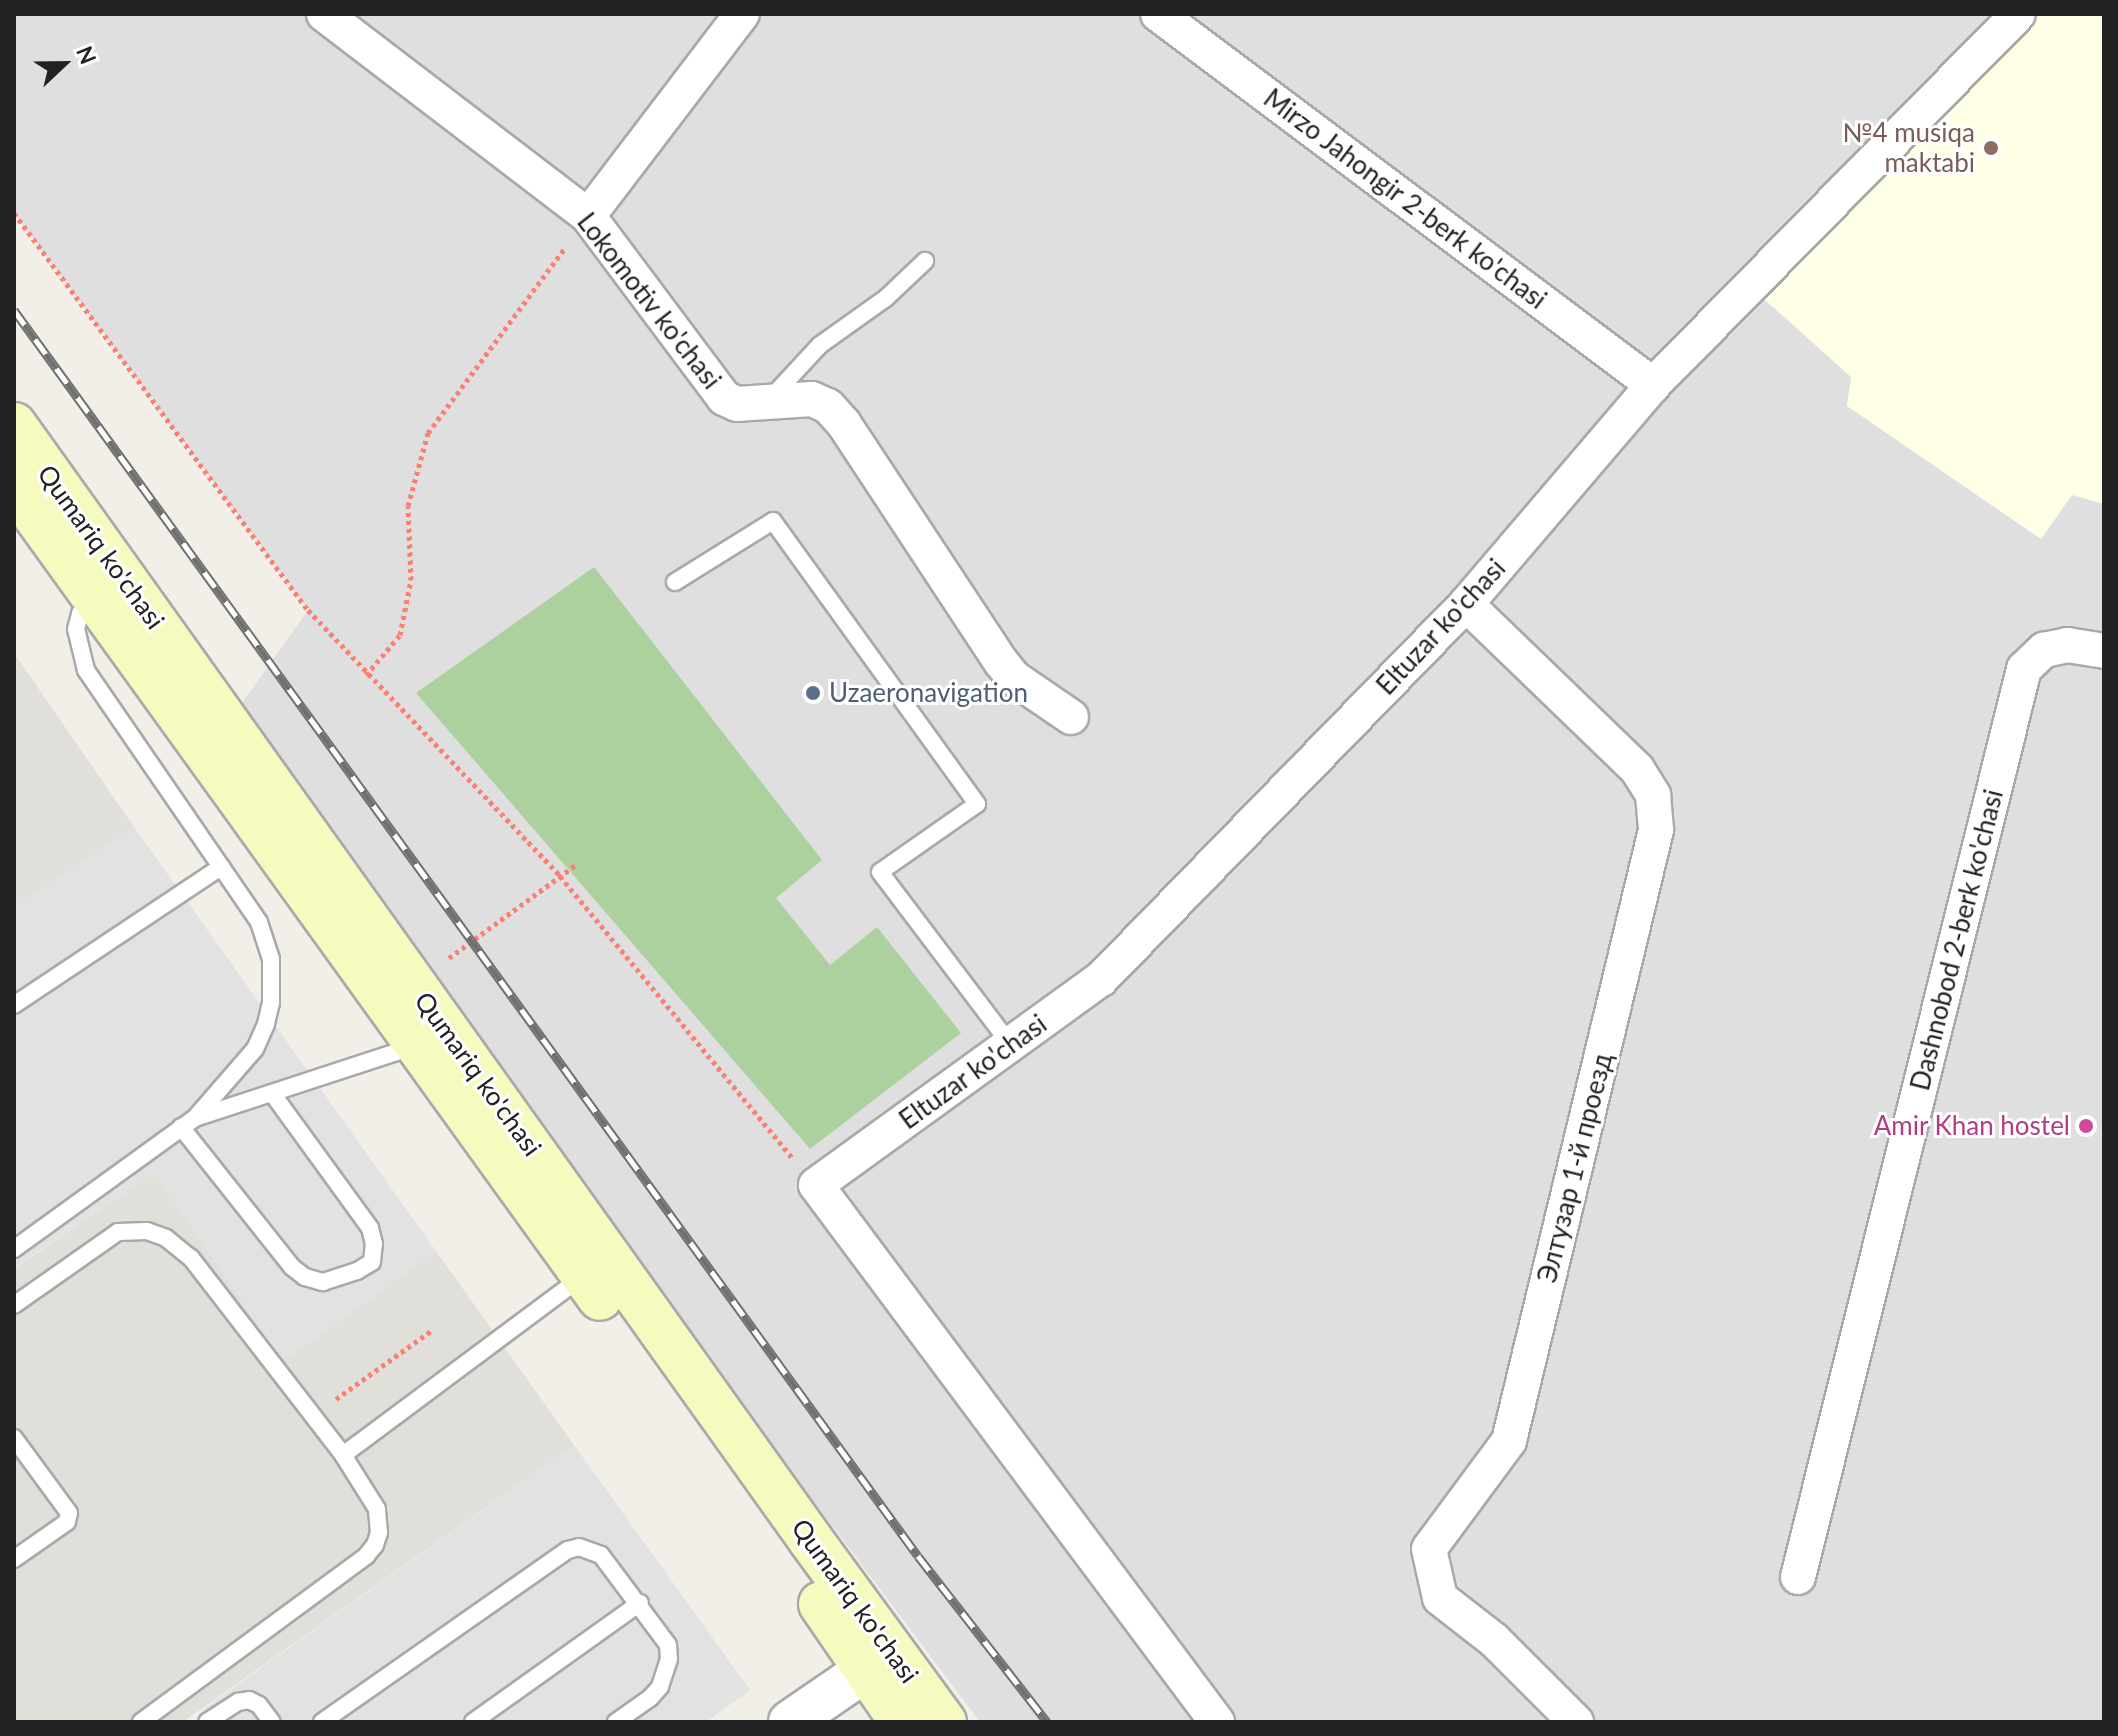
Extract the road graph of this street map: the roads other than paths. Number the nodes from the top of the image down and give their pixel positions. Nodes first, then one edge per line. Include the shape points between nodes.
1 (324, 14) edge
2 (742, 14) edge
3 (1158, 14) edge
4 (2018, 14) edge
5 (588, 216) junction
6 (925, 261) dead end
7 (1653, 385) junction
8 (768, 401) junction
9 (14, 425) edge
10 (14, 486) edge
11 (675, 582) dead end
12 (96, 600) junction
13 (1466, 604) junction
14 (2104, 651) edge
15 (1071, 717) dead end
16 (221, 867) junction
17 (14, 1005) edge
18 (1011, 1045) junction
19 (417, 1046) junction
20 (272, 1093) junction
21 (188, 1122) junction
22 (14, 1249) edge
23 (584, 1276) junction
24 (14, 1305) edge
25 (14, 1438) edge
26 (343, 1455) junction
27 (14, 1559) edge
28 (1798, 1577) dead end
29 (640, 1603) junction
30 (878, 1660) junction
31 (141, 1722) edge
32 (207, 1722) edge
33 (272, 1722) edge
34 (322, 1722) edge
35 (473, 1722) edge
36 (616, 1722) edge
37 (790, 1722) edge
38 (902, 1722) edge
39 (944, 1722) edge
40 (1217, 1722) edge
41 (1576, 1722) edge

1 - 5 street, Lokomotiv ko'chasi
2 - 5 street
3 - 7 street, Mirzo Jahongir 2-berk ko'chasi
4 - 7 street, Eltuzar ko'chasi
5 - 8 street, Lokomotiv ko'chasi via 724,398 737,404
6 - 8 lane via 886,298 820,345
7 - 13 street, Eltuzar ko'chasi
8 - 15 street, Lokomotiv ko'chasi via 812,399 828,406 1001,662 1014,678
9 - 30 main road, Qumariq ko'chasi via 414,985
10 - 12 main road, Qumariq ko'chasi
11 - 18 lane via 773,521 977,804 880,872
12 - 16 lane via 80,614 76,629 86,670
12 - 19 main road, Qumariq ko'chasi
13 - 18 street, Eltuzar ko'chasi via 1101,979
13 - 41 street, Элтузар 1-й проезд via 1637,769 1653,795 1656,830 1509,1441 1429,1549 1440,1598 1494,1640
14 - 28 street, Dashnobod 2-berk ko'chasi via 2055,647 2024,669
16 - 17 lane
16 - 21 lane via 259,922 271,959 271,1003 255,1049
18 - 40 street, Eltuzar ko'chasi via 816,1185
19 - 20 lane
19 - 23 main road, Qumariq ko'chasi
20 - 21 lane
20 - 21 lane via 370,1228 372,1262 357,1271 323,1282 292,1267
21 - 22 lane
23 - 26 lane
23 - 30 main road, Qumariq ko'chasi
24 - 26 lane via 118,1232 147,1231 166,1238 191,1258
25 - 27 lane via 69,1513 67,1522
26 - 31 lane via 377,1509 375,1545
29 - 34 lane via 601,1555 591,1549 568,1550
29 - 35 lane
29 - 36 lane via 668,1645 669,1659 650,1698
30 - 37 street
30 - 38 main road, Qumariq ko'chasi
30 - 39 main road, Qumariq ko'chasi
32 - 33 lane via 249,1700

